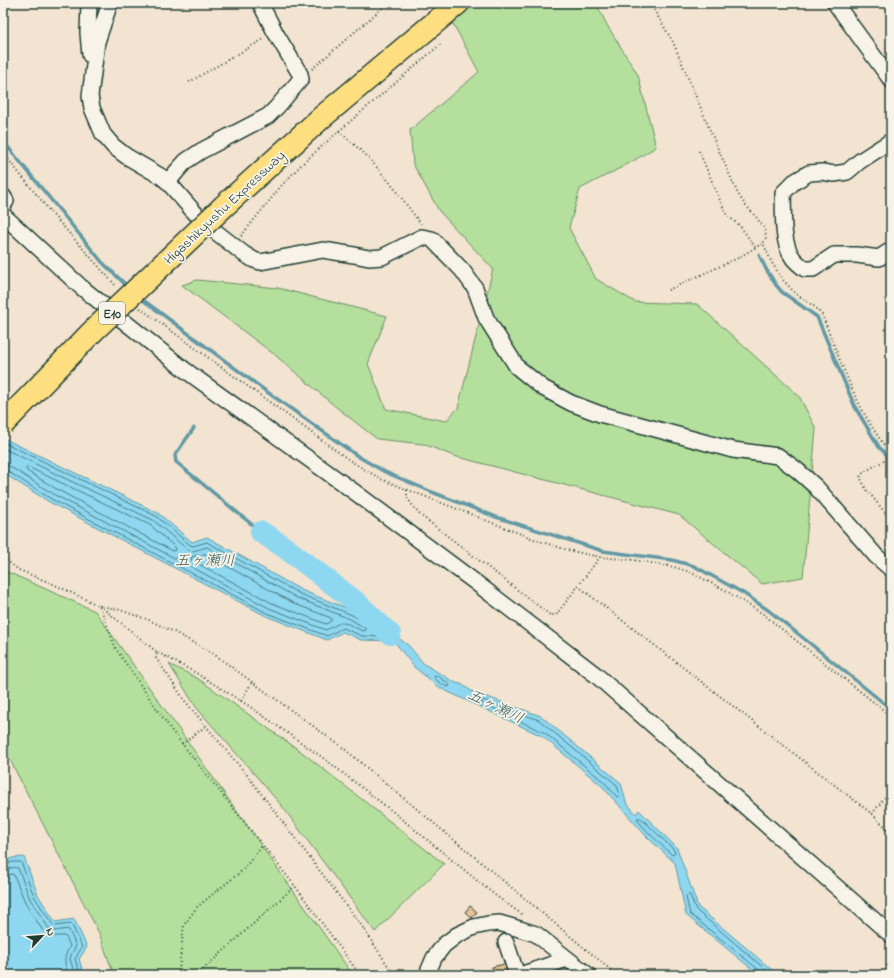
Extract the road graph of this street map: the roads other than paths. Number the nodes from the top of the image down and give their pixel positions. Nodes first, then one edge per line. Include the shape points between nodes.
1 (89, 3) edge
2 (110, 3) edge
3 (260, 3) edge
4 (835, 3) edge
5 (452, 7) edge
6 (891, 80) edge
7 (92, 81) junction
8 (891, 141) edge
9 (168, 182) junction
10 (3, 196) edge
11 (3, 206) edge
12 (3, 215) edge
13 (891, 250) edge
14 (3, 424) edge
15 (891, 568) edge
16 (891, 935) edge
17 (506, 942) dead end
18 (567, 959) junction
19 (427, 975) edge
20 (518, 975) edge
21 (588, 975) edge

1 - 7 street via 88,32
2 - 7 street via 97,42
3 - 9 street via 301,79 268,116 201,151 186,161
4 - 6 street
5 - 14 highway, Higashikyushu Expressway / E10, bridge via 321,118 224,206 92,332
7 - 9 street via 92,108 103,134 126,156
8 - 13 street via 847,172 808,173 783,193 787,246 805,269 813,269 834,254 879,258
9 - 15 street via 194,212 216,232 260,262 323,250 369,258 382,257 422,237 432,239 462,270 475,288 486,318 517,367 543,388 571,403 600,414 733,450 778,456 816,487 876,556
10 - 11 street via 6,201
12 - 16 street via 81,287 185,370 356,493 596,675
17 - 20 street
18 - 19 street via 536,934 499,924 488,924 457,935 444,945 434,958
18 - 20 street
18 - 21 street

